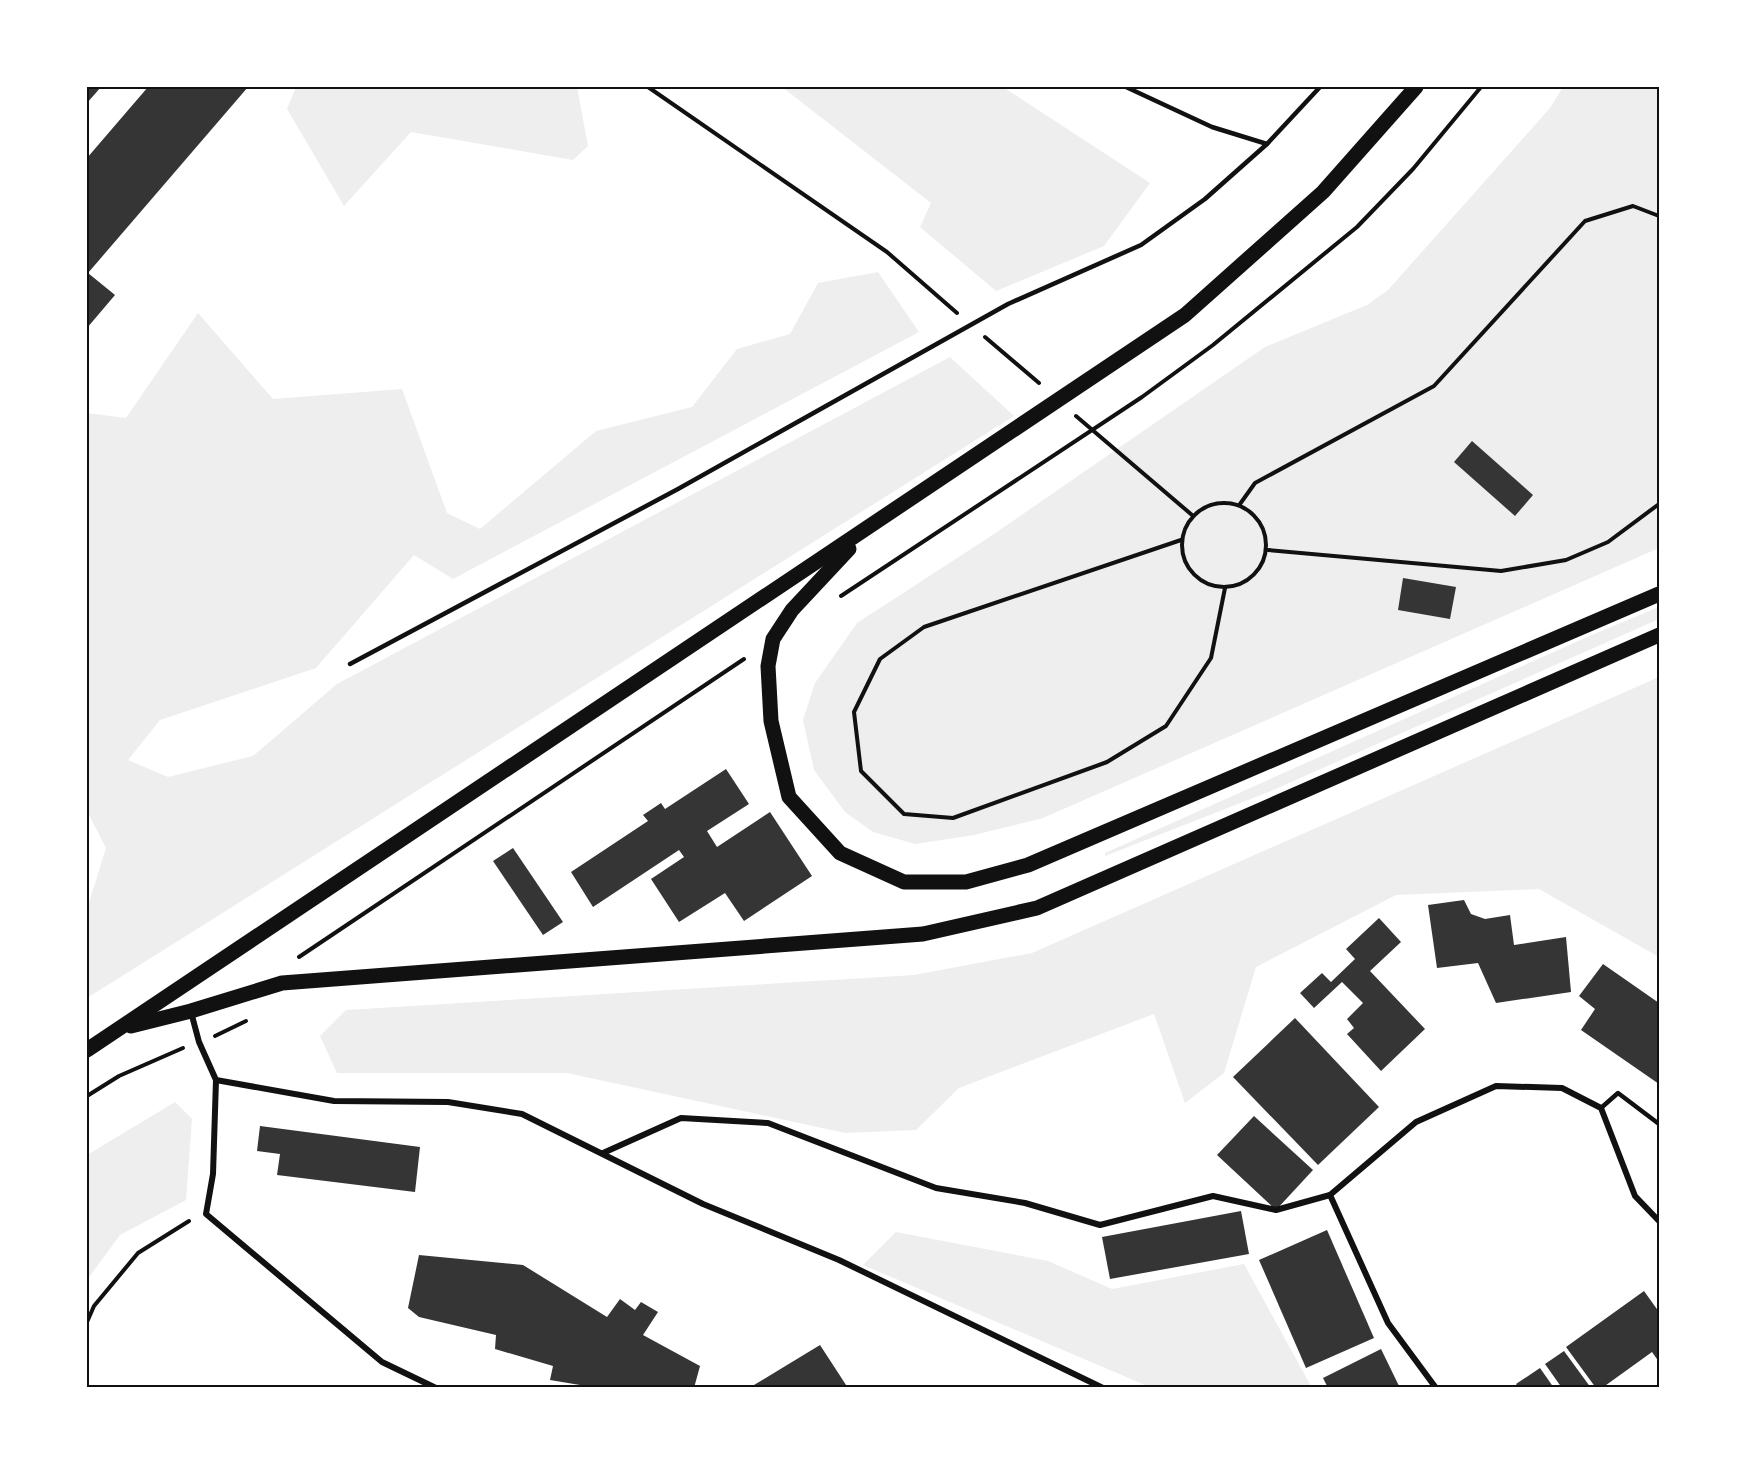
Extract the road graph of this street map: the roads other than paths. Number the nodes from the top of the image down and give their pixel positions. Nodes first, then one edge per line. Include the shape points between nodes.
1 (1126, 87) edge
2 (1320, 87) edge
3 (1416, 87) edge
4 (1267, 144) junction
5 (867, 529) junction
6 (1659, 594) edge
7 (1659, 635) edge
8 (350, 664) dead end
9 (190, 1011) junction
10 (119, 1029) junction
11 (87, 1050) edge
12 (216, 1080) junction
13 (1601, 1108) junction
14 (1659, 1124) edge
15 (603, 1153) junction
16 (1330, 1196) junction
17 (1659, 1221) edge
18 (436, 1388) edge
19 (1102, 1388) edge
20 (1436, 1388) edge

1 - 4 lane via 1212,127
2 - 4 lane
3 - 5 main road via 1323,192 1185,315
4 - 8 lane via 1204,199 1141,245 1008,304 678,489
5 - 6 main road via 792,610 772,639 768,666 771,721 789,797 840,853 904,882 966,882 1028,865
5 - 10 main road
7 - 9 main road via 1037,908 923,934 282,982
9 - 10 main road
9 - 12 street
10 - 11 main road
12 - 15 street via 334,1101 447,1102 522,1114
12 - 18 street via 213,1174 206,1214 381,1362
13 - 14 lane via 1618,1093
13 - 16 street via 1562,1088 1496,1086 1416,1122
13 - 17 street via 1635,1196
15 - 16 street via 681,1118 768,1123 936,1188 1025,1203 1100,1225 1213,1196 1276,1210
15 - 19 street via 703,1204 840,1260
16 - 20 street via 1388,1323

